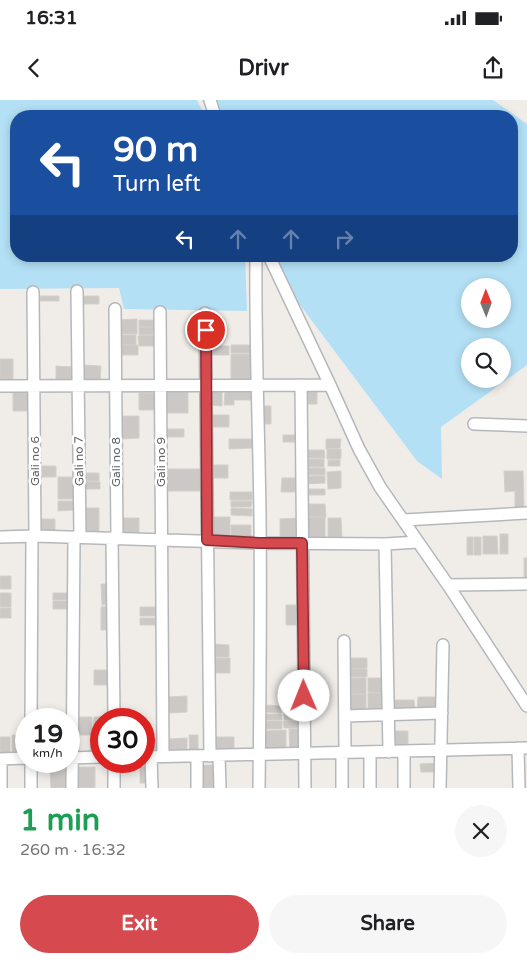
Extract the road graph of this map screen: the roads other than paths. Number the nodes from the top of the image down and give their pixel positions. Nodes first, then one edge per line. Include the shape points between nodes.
1 (256, 262) edge
2 (272, 262) edge
3 (77, 291) dead end
4 (33, 292) dead end
5 (115, 309) dead end
6 (160, 312) dead end
7 (205, 313) dead end
8 (206, 385) junction
9 (258, 385) junction
10 (301, 385) junction
11 (330, 385) junction
12 (0, 386) edge
13 (34, 386) junction
14 (77, 386) junction
15 (116, 386) junction
16 (161, 386) junction
17 (474, 424) dead end
18 (527, 426) edge
19 (527, 513) edge
20 (404, 520) junction
21 (34, 536) junction
22 (0, 537) edge
23 (77, 537) junction
24 (114, 538) junction
25 (162, 539) junction
26 (207, 540) junction
27 (418, 542) junction
28 (260, 543) junction
29 (302, 543) junction
30 (385, 544) junction
31 (527, 584) edge
32 (448, 585) junction
33 (344, 641) dead end
34 (443, 645) dead end
35 (526, 702) edge
36 (31, 708) edge
37 (72, 708) edge
38 (114, 708) edge
39 (442, 713) junction
40 (388, 715) junction
41 (345, 716) junction
42 (523, 748) edge
43 (441, 750) junction
44 (404, 751) junction
45 (370, 752) junction
46 (389, 752) junction
47 (344, 753) junction
48 (305, 754) junction
49 (260, 755) junction
50 (163, 756) junction
51 (197, 756) junction
52 (215, 756) junction
53 (155, 757) edge
54 (15, 758) edge
55 (0, 759) edge
56 (31, 773) edge
57 (71, 773) edge
58 (114, 773) edge
59 (150, 773) edge
60 (1, 788) edge
61 (31, 788) edge
62 (72, 788) edge
63 (114, 788) edge
64 (152, 788) edge
65 (197, 788) edge
66 (220, 788) edge
67 (259, 788) edge
68 (306, 788) edge
69 (342, 788) edge
70 (370, 788) edge
71 (404, 788) edge
72 (440, 788) edge
73 (519, 788) edge

1 - 9 street
2 - 11 street
3 - 14 street, Gali no 7
4 - 13 street, Gali no 6
5 - 15 street, Gali no 8
6 - 16 street, Gali no 9
7 - 8 street
8 - 9 street
8 - 16 street
8 - 26 street
9 - 10 street
9 - 28 street
10 - 11 street
10 - 29 street
11 - 20 street via 359,449 380,487
12 - 13 street
13 - 14 street
13 - 21 street, Gali no 6
14 - 15 street
14 - 23 street, Gali no 7
15 - 16 street
15 - 24 street, Gali no 8
16 - 25 street, Gali no 9
17 - 18 street
19 - 20 street
20 - 27 street
21 - 22 street
21 - 23 street
21 - 36 street, Gali no 6
23 - 24 street
23 - 37 street, Gali no 7
24 - 25 street
24 - 38 street, Gali no 8
25 - 26 street
25 - 50 street, Gali no 9
26 - 28 street
26 - 52 street
27 - 30 street
27 - 32 street
28 - 29 street
28 - 49 street
29 - 30 street
29 - 48 street
30 - 40 street
31 - 32 street
32 - 35 street
33 - 41 street
34 - 39 street
39 - 40 street
39 - 43 street
40 - 41 street
40 - 46 street
41 - 47 street
42 - 43 street
42 - 73 street
43 - 44 street
43 - 72 street
44 - 46 street
44 - 71 street
45 - 46 street
45 - 47 street
45 - 70 street
47 - 48 street
47 - 69 street
48 - 49 street
48 - 68 street
49 - 52 street
49 - 67 street
50 - 51 street
50 - 53 street
51 - 52 street
51 - 65 street
52 - 66 street
54 - 55 street
55 - 60 street
56 - 61 street
57 - 62 street, Gali no 7
58 - 63 street
59 - 64 street

